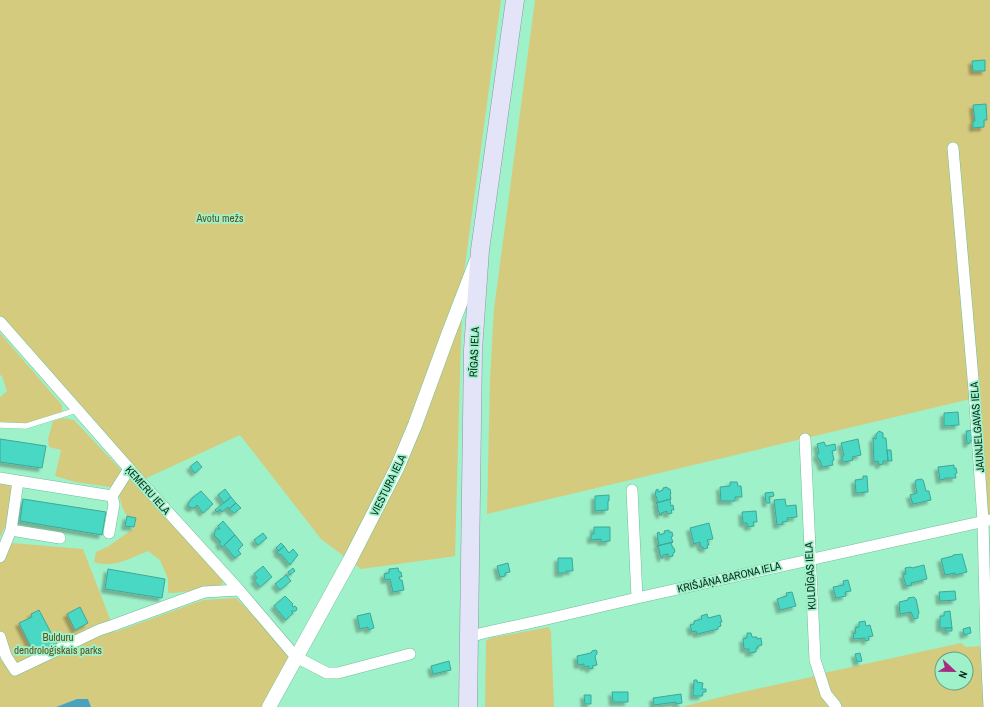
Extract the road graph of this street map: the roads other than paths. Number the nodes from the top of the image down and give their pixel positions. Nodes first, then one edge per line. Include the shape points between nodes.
1 (515, 0) edge
2 (953, 148) dead end
3 (480, 250) junction
4 (0, 322) edge
5 (77, 410) junction
6 (0, 425) edge
7 (805, 439) dead end
8 (129, 469) junction
9 (0, 478) edge
10 (18, 481) junction
11 (632, 490) dead end
12 (112, 496) junction
13 (986, 521) edge
14 (11, 530) junction
15 (109, 533) dead end
16 (60, 538) dead end
17 (0, 556) edge
18 (809, 559) junction
19 (239, 590) junction
20 (637, 598) junction
21 (0, 637) edge
22 (469, 637) junction
23 (410, 654) dead end
24 (296, 657) junction
25 (269, 707) edge
26 (468, 707) edge
27 (836, 707) edge
28 (989, 707) edge

1 - 3 main road, RĪGAS IELA
2 - 13 street, JAUNJELGAVAS IELA
3 - 22 main road, RĪGAS IELA via 473,350
3 - 24 street, VIESTURA IELA via 397,468
4 - 5 street, ĶEMERU IELA
5 - 6 lane via 26,426
5 - 8 street, ĶEMERU IELA
7 - 18 street, KULDĪGAS IELA
8 - 12 street
8 - 19 street, ĶEMERU IELA
9 - 10 street
10 - 12 street
10 - 14 street
11 - 20 street
12 - 15 street via 114,504
13 - 18 street, KRIŠJĀŅA BARONA IELA
13 - 28 street, JAUNJELGAVAS IELA
14 - 16 street
14 - 17 street
18 - 20 street, KRIŠJĀŅA BARONA IELA
18 - 27 street, KULDĪGAS IELA via 815,660 826,694
19 - 21 street via 204,592 99,630 16,670 6,656
19 - 24 street, ĶEMERU IELA
20 - 22 street, KRIŠJĀŅA BARONA IELA
22 - 26 main road, RĪGAS IELA
23 - 24 street via 338,673 327,673
24 - 25 street, VIESTURA IELA

